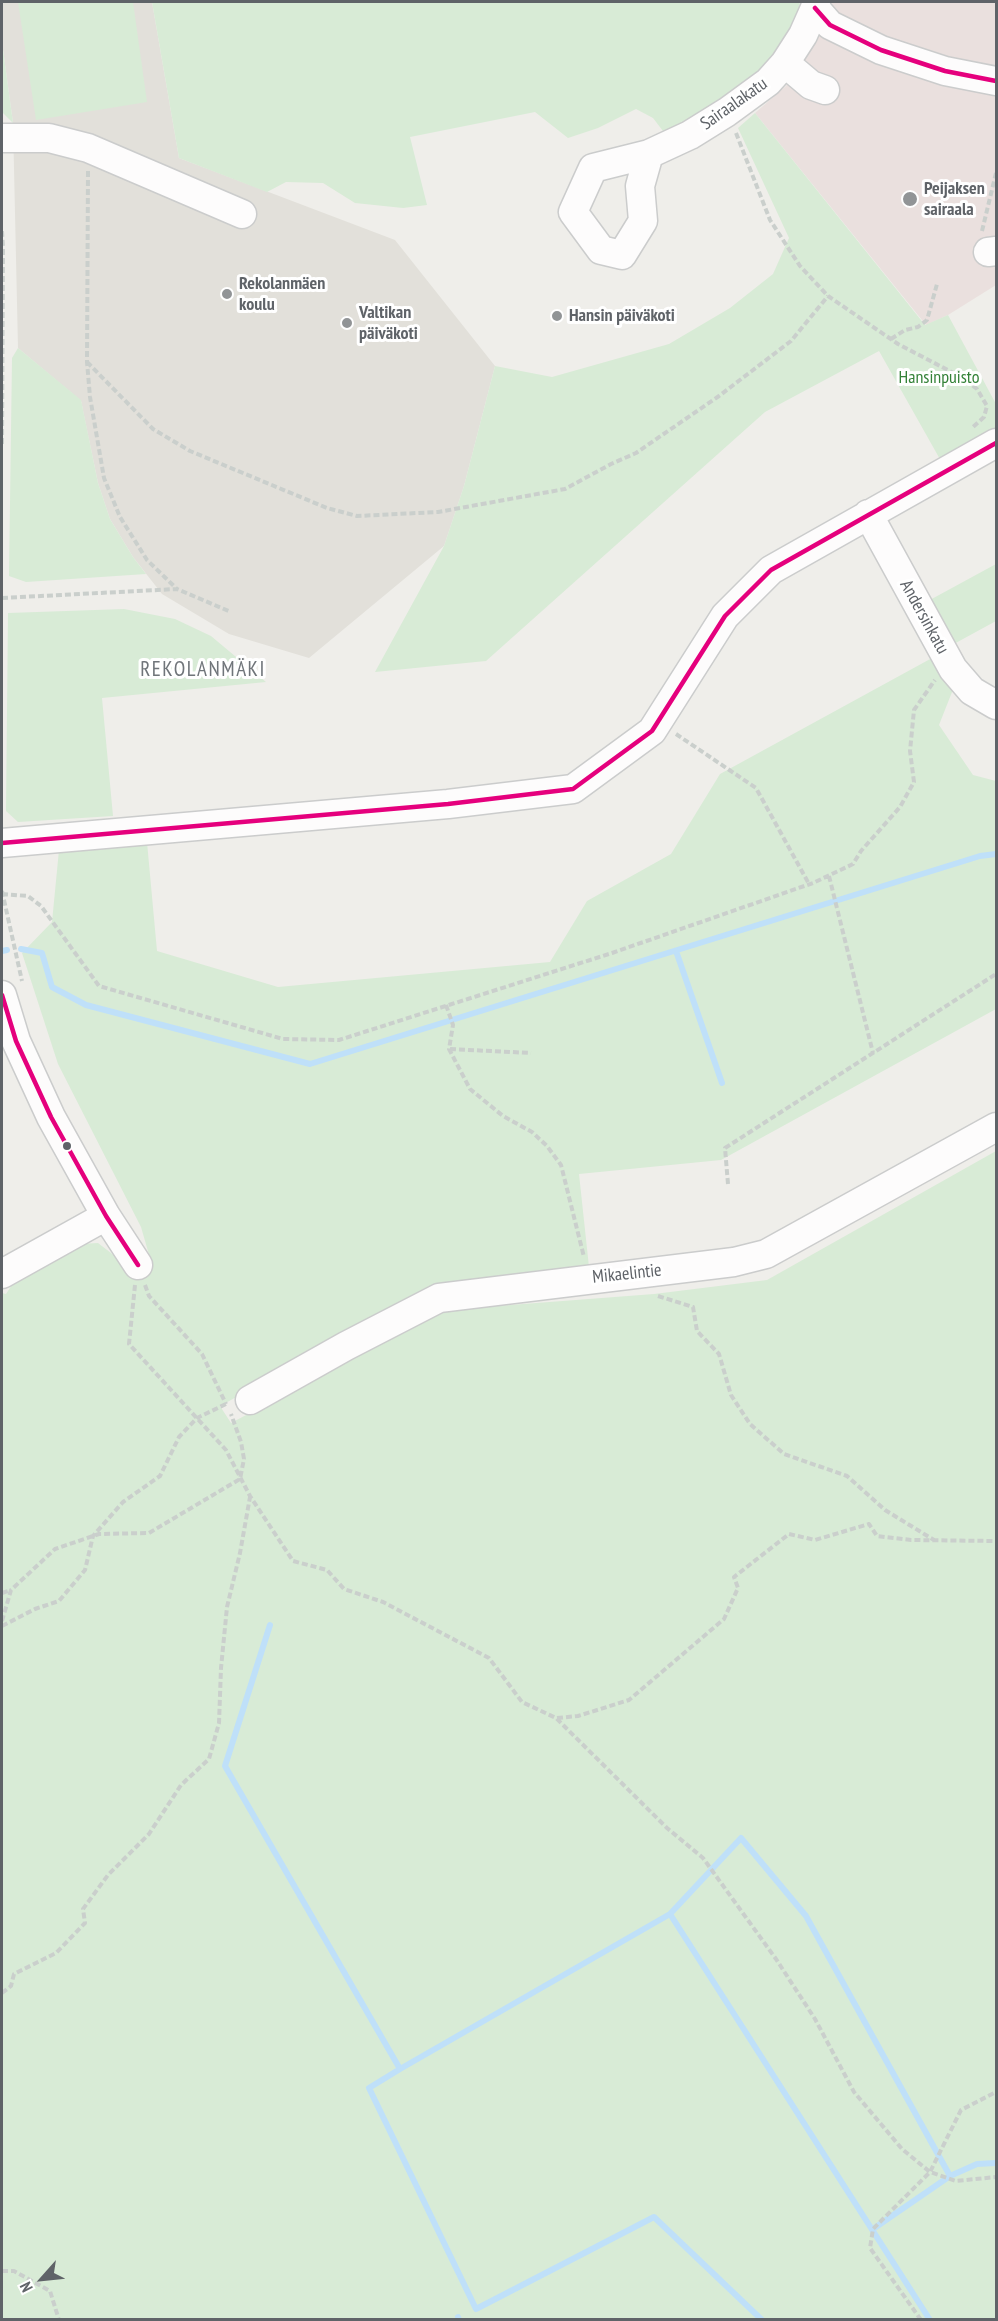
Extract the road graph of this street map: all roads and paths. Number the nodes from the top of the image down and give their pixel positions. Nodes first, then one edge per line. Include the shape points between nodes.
1 (815, 5) edge
2 (785, 63) junction
3 (996, 81) edge
4 (825, 90) dead end
5 (727, 112) junction
6 (2, 138) edge
7 (88, 148) junction
8 (649, 154) dead end
9 (996, 173) edge
10 (242, 214) dead end
11 (2, 231) edge
12 (989, 245) edge
13 (937, 284) dead end
14 (828, 296) junction
15 (891, 339) junction
16 (87, 362) junction
17 (966, 434) dead end
18 (996, 443) edge
19 (2, 445) edge
20 (868, 514) junction
21 (177, 590) junction
22 (2, 598) edge
23 (231, 612) dead end
24 (953, 669) junction
25 (996, 705) edge
26 (658, 722) junction
27 (2, 843) edge
28 (829, 876) junction
29 (809, 884) junction
30 (2, 894) edge
31 (996, 974) edge
32 (2, 995) edge
33 (446, 1005) junction
34 (449, 1049) junction
35 (531, 1053) dead end
36 (873, 1053) junction
37 (996, 1127) edge
38 (728, 1184) dead end
39 (106, 1216) junction
40 (138, 1264) junction
41 (3, 1274) edge
42 (590, 1278) junction
43 (654, 1294) dead end
44 (238, 1402) junction
45 (197, 1418) junction
46 (240, 1479) junction
47 (250, 1496) junction
48 (93, 1536) junction
49 (935, 1540) junction
50 (996, 1541) edge
51 (12, 1590) junction
52 (2, 1593) edge
53 (2, 1621) edge
54 (2, 1626) edge
55 (556, 1718) junction
56 (2, 1993) edge
57 (996, 2092) edge
58 (930, 2172) junction
59 (996, 2178) edge
60 (2, 2271) edge
61 (59, 2319) edge
62 (921, 2319) edge

1 - 2 street, Sairaalakatu via 803,35
1 - 3 street via 830,25 881,50 945,71
2 - 4 street via 811,85
2 - 5 street, Sairaalakatu via 768,82
5 - 8 street, Sairaalakatu
5 - 14 path via 770,220 800,266
6 - 7 street via 49,138
7 - 10 street
7 - 16 path
9 - 12 path
11 - 19 path
13 - 15 path via 927,320
14 - 15 path
14 - 16 path via 791,340 636,453 566,489 438,512 357,516 327,508 190,451 153,429
15 - 17 path via 963,378 982,394 986,414
16 - 21 path via 104,478 120,517 147,560
18 - 20 street
20 - 24 street, Andersinkatu
20 - 26 street via 771,570 725,616
21 - 22 path
21 - 23 path
24 - 25 street, Andersinkatu via 972,691
24 - 28 path via 938,677 914,710 910,751 914,782 900,807 854,864
26 - 27 street via 652,731 573,789 448,804
26 - 29 path via 756,788
28 - 29 path
28 - 36 path
29 - 33 path via 612,953
30 - 33 path via 28,896 41,906 99,986 283,1039 339,1040
31 - 36 path
32 - 39 street via 16,1041 51,1117
33 - 34 path via 453,1025
34 - 35 path
34 - 42 path via 470,1089 503,1116 532,1132 561,1166
36 - 38 path via 726,1148
37 - 42 street, Mikaelintie via 766,1254 734,1262
39 - 40 street
39 - 41 street
40 - 44 path via 149,1296 202,1353
40 - 45 path via 129,1344
42 - 44 street, Mikaelintie via 439,1298
43 - 49 path via 693,1307 697,1331 719,1354 731,1395 758,1432 784,1454 847,1476 885,1509
44 - 45 path
44 - 46 path via 243,1459
45 - 46 path via 226,1450
45 - 48 path via 179,1437 160,1476 123,1502
46 - 47 path
46 - 48 path via 149,1533
47 - 55 path via 293,1561 327,1570 344,1589 384,1602 489,1658 522,1702
47 - 56 path via 227,1607 219,1723 209,1759 182,1785 149,1833 108,1875 83,1909 85,1923 56,1953 15,1974 11,1986
48 - 51 path via 55,1549
48 - 54 path via 85,1570 59,1601
49 - 50 path
49 - 55 path via 877,1536 869,1524 815,1540 789,1534 735,1577 738,1588 724,1619 629,1700 578,1716
51 - 52 path
51 - 53 path
55 - 58 path via 667,1828 703,1858 815,2019 854,2092 902,2148
57 - 58 path via 961,2110
58 - 59 path via 956,2181
58 - 62 path via 873,2229 870,2248
60 - 61 path via 14,2271 50,2291

